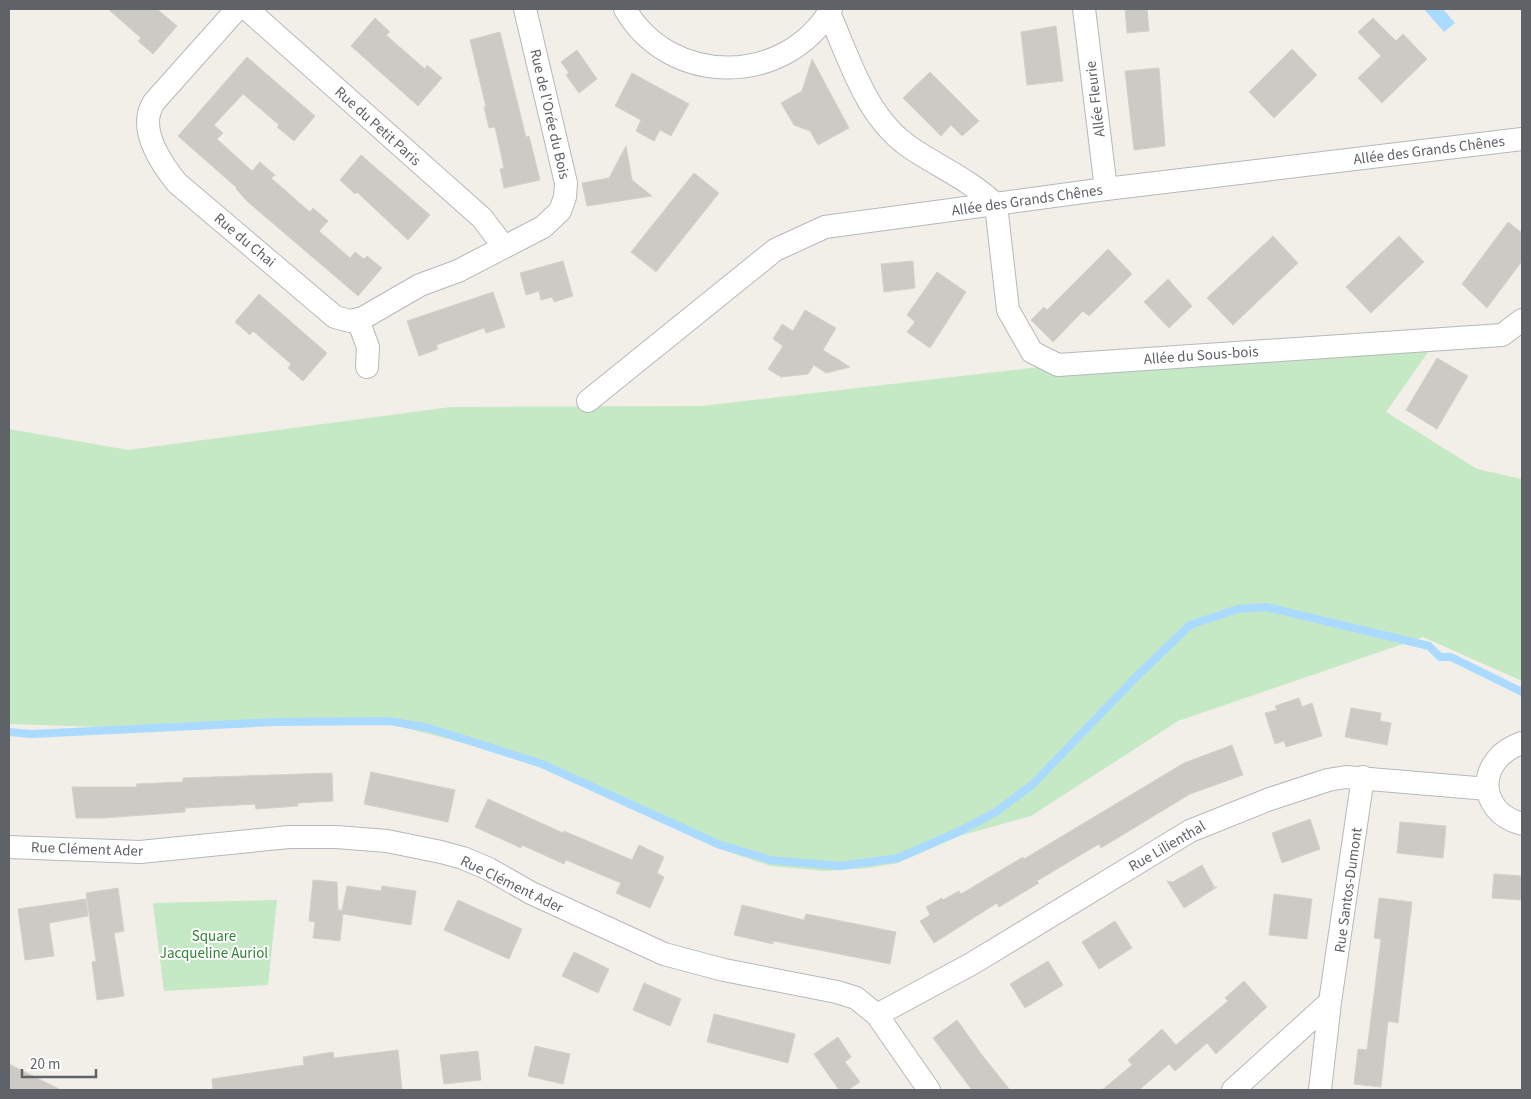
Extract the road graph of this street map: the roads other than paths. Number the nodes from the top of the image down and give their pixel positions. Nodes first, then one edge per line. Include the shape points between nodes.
1 (236, 9) edge
2 (248, 9) edge
3 (525, 9) edge
4 (625, 9) edge
5 (1084, 9) edge
6 (830, 11) edge
7 (1522, 139) edge
8 (1106, 189) junction
9 (996, 205) junction
10 (504, 247) junction
11 (358, 320) junction
12 (1522, 320) edge
13 (367, 367) dead end
14 (588, 401) dead end
15 (1522, 742) edge
16 (1363, 777) junction
17 (1488, 789) junction
18 (1522, 824) edge
19 (9, 847) edge
20 (1330, 1002) junction
21 (877, 1015) junction
22 (929, 1090) edge
23 (1233, 1090) edge
24 (1320, 1090) edge

1 - 11 street, Rue du Chai via 154,102 147,116 148,132 165,167 177,183 335,316
2 - 10 street, Rue du Petit Paris via 482,218
3 - 10 street, Rue de l'Orée du Bois via 567,190 560,211 550,222
4 - 6 street via 647,37 670,54 697,65 725,69 765,63 790,51 812,34
5 - 8 street, Allée Fleurie
6 - 9 street via 861,85 880,120 910,147 985,194
7 - 8 street, Allée des Grands Chênes
8 - 9 street, Allée des Grands Chênes
9 - 12 street, Allée du Sous-bois via 1008,310 1032,352 1058,365 1502,335
9 - 14 street, Allée des Grands Chênes via 825,227 800,236 775,250
10 - 11 street via 458,271 420,285
11 - 13 street via 368,347
15 - 17 street via 1498,756 1490,771
16 - 17 street, Rue Lilienthal
16 - 20 street, Rue Santos-Dumont
16 - 21 street, Rue Lilienthal via 1328,780 1238,810 1190,831 973,963
17 - 18 street via 1500,813
19 - 21 street, Rue Clément Ader via 140,852 289,836 412,845 463,858 664,954 724,970 837,992 856,998
20 - 23 street
20 - 24 street, Rue Santos-Dumont
21 - 22 street, Rue Clément Ader

